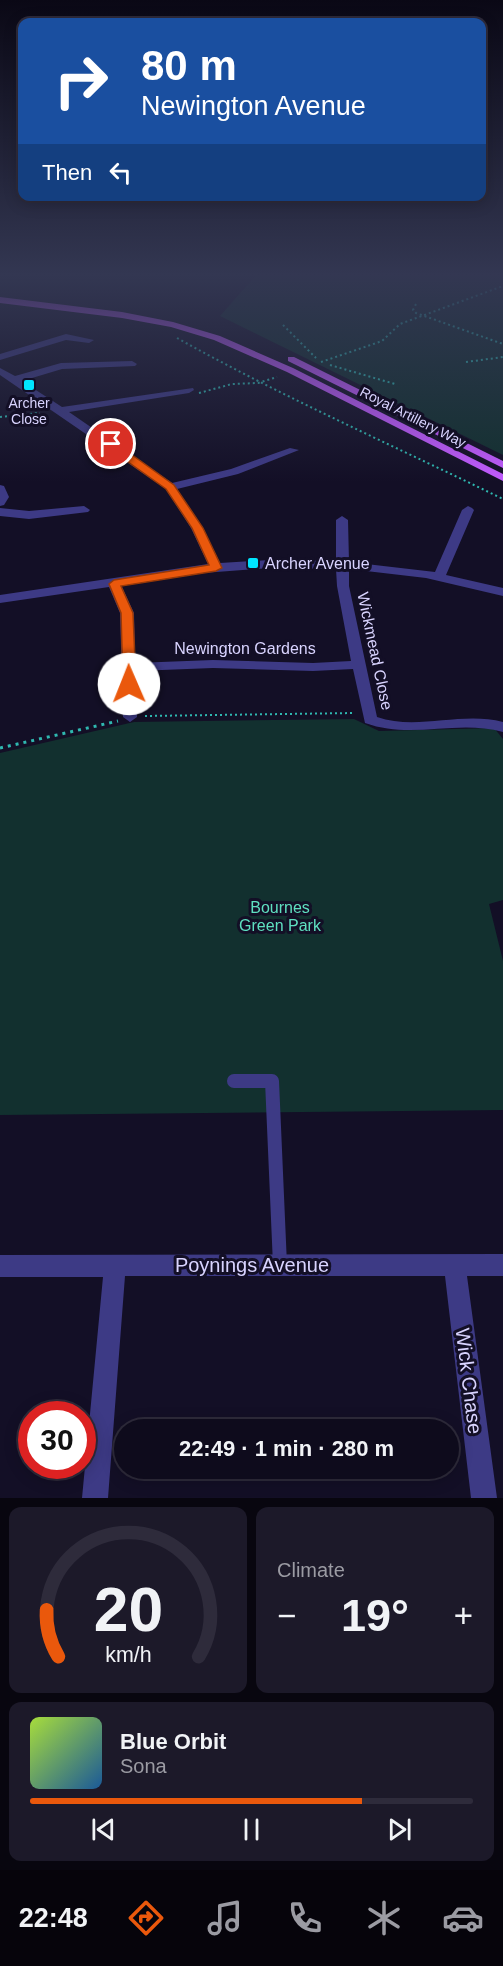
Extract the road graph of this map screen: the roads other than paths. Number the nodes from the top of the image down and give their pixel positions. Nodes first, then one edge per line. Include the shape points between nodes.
1 (47, 343) edge
2 (228, 343) edge
3 (253, 343) edge
4 (0, 357) edge
5 (132, 364) dead end
6 (0, 371) edge
7 (13, 380) junction
8 (189, 390) road end
9 (59, 409) junction
10 (294, 450) dead end
11 (503, 465) edge
12 (503, 478) edge
13 (170, 487) junction
14 (0, 488) edge
15 (0, 503) edge
16 (84, 510) dead end
17 (468, 510) dead end
18 (0, 512) edge
19 (342, 520) dead end
20 (342, 564) junction
21 (216, 568) junction
22 (440, 575) junction
23 (114, 584) junction
24 (503, 592) edge
25 (0, 599) edge
26 (360, 665) junction
27 (129, 667) junction
28 (130, 717) road end
29 (503, 727) edge
30 (234, 1081) dead end
31 (115, 1265) junction
32 (280, 1265) junction
33 (455, 1265) junction
34 (503, 1265) edge
35 (0, 1266) edge
36 (94, 1498) edge
37 (484, 1498) edge

1 - 4 street
2 - 12 main road, Royal Artillery Way
3 - 11 main road, Royal Artillery Way
5 - 7 street via 61,366
6 - 7 street
7 - 9 street
8 - 9 street
9 - 13 street
10 - 13 street via 234,472
13 - 21 street via 197,528
14 - 15 street
16 - 18 street via 28,515
17 - 22 street
19 - 20 street, Wickmead Close
20 - 21 street
20 - 22 street
20 - 26 street, Wickmead Close
21 - 23 street
22 - 24 street
23 - 25 street
23 - 27 street via 127,613
26 - 27 street, Newington Gardens
26 - 29 street, Wickmead Close via 370,720 381,724 487,722
27 - 28 street
30 - 32 lane via 272,1080
31 - 32 street, Poynings Avenue
31 - 35 street, Poynings Avenue
31 - 36 street
32 - 33 street, Poynings Avenue
33 - 34 street, Poynings Avenue
33 - 37 street, Wick Chase

